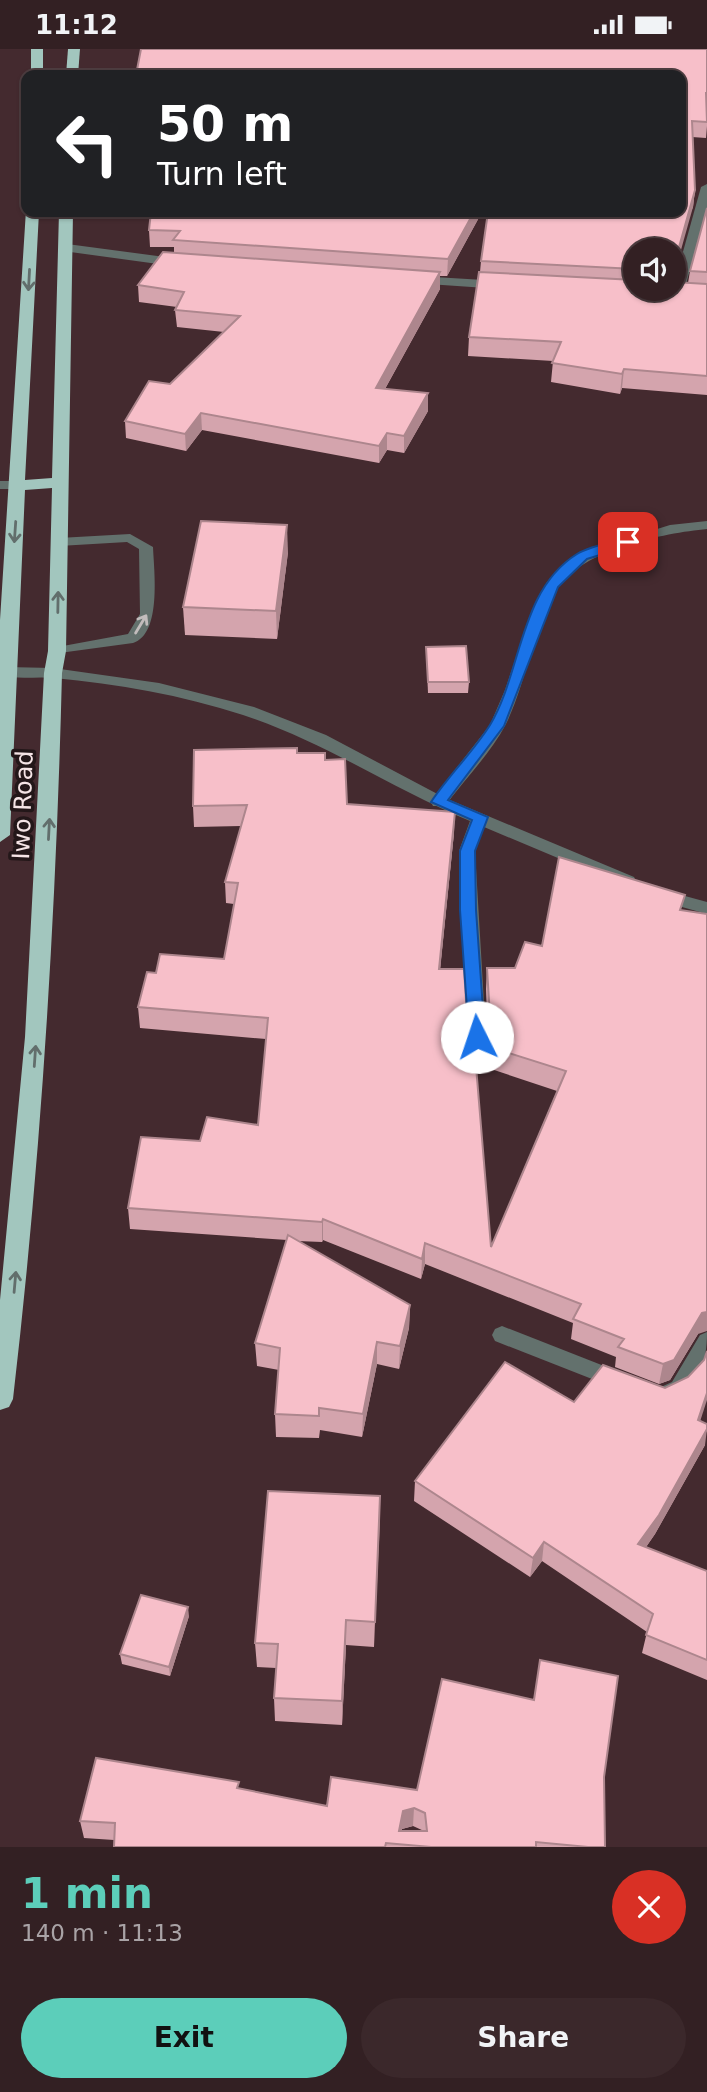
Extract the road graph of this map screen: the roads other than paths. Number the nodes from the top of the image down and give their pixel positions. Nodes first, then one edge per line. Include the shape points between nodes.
1 (37, 49) edge
2 (74, 49) edge
3 (37, 70) edge
4 (72, 70) edge
5 (707, 187) edge
6 (32, 217) edge
7 (66, 217) edge
8 (67, 248) junction
9 (188, 264) edge
10 (686, 266) edge
11 (399, 279) edge
12 (517, 286) edge
13 (60, 482) junction
14 (0, 485) edge
15 (18, 485) junction
16 (707, 525) edge
17 (59, 542) junction
18 (57, 651) junction
19 (6, 671) junction
20 (53, 673) junction
21 (439, 802) junction
22 (480, 817) junction
23 (0, 835) edge
24 (707, 908) edge
25 (477, 1037) edge
26 (502, 1335) dead end
27 (707, 1341) edge
28 (0, 1399) edge

1 - 3 highway
2 - 4 highway
5 - 10 street via 690,237
6 -> 15 highway, Iwo Road
7 - 8 highway, Iwo Road
8 - 9 street
8 - 13 highway, Iwo Road
11 - 12 street
13 - 15 highway
13 - 17 highway, Iwo Road
14 - 15 street
15 -> 19 highway, Iwo Road
16 - 21 street via 675,528 582,557 552,585 497,726
18 -> 17 highway, Iwo Road
18 -> 17 street via 132,638 147,614 146,547 130,538
18 - 20 highway, Iwo Road
19 - 20 street
19 - 23 highway, Iwo Road
20 - 21 street via 159,688 248,711 320,739
28 -> 20 highway, Iwo Road via 33,1092
21 - 22 street
22 - 24 street via 666,897
22 - 25 street via 467,851
26 - 27 street via 660,1397 679,1388

